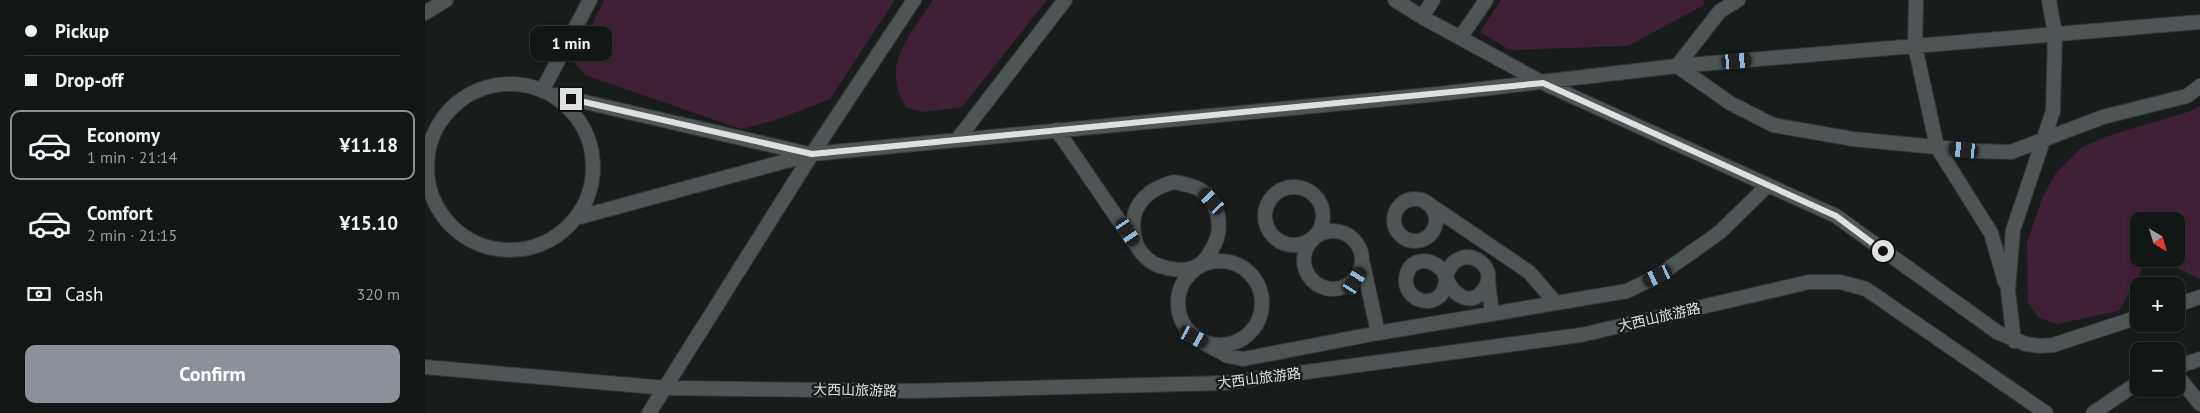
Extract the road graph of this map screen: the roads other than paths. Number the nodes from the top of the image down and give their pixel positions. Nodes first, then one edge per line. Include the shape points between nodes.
1 (446, 0) edge
2 (590, 0) edge
3 (914, 0) edge
4 (1065, 0) edge
5 (1395, 0) edge
6 (1433, 0) edge
7 (1486, 0) edge
8 (1738, 0) edge
9 (1916, 0) edge
10 (2049, 0) edge
11 (1719, 5) edge
12 (425, 13) edge
13 (1422, 17) junction
14 (2200, 22) edge
15 (2055, 34) junction
16 (1460, 38) junction
17 (1915, 46) junction
18 (1677, 66) junction
19 (1543, 83) junction
20 (2200, 86) edge
21 (547, 93) junction
22 (1057, 130) junction
23 (2044, 139) junction
24 (957, 140) junction
25 (1937, 147) junction
26 (812, 154) junction
27 (427, 183) edge
28 (1768, 185) junction
29 (1427, 203) dead end
30 (577, 218) junction
31 (1314, 239) junction
32 (1137, 247) junction
33 (1362, 263) junction
34 (1198, 266) junction
35 (1488, 281) junction
36 (2008, 290) junction
37 (2200, 297) edge
38 (2185, 302) edge
39 (1556, 303) junction
40 (1491, 314) junction
41 (2130, 320) edge
42 (1378, 333) junction
43 (2014, 341) junction
44 (1204, 343) junction
45 (2200, 359) edge
46 (2185, 364) edge
47 (425, 367) edge
48 (2185, 385) edge
49 (665, 388) junction
50 (2130, 388) edge
51 (2200, 404) edge
52 (649, 413) edge
53 (2046, 413) edge
54 (2093, 413) edge

1 - 12 street
2 - 21 street
3 - 26 street
4 - 24 street
5 - 13 street
6 - 13 street
7 - 16 street
8 - 11 street
9 - 17 street
10 - 15 street
11 - 18 street
13 - 16 street
14 - 15 street
15 - 17 street
15 - 23 street via 2053,111
16 - 19 street
17 - 18 street
17 - 25 street
18 - 19 street
18 - 25 street via 1730,102 1773,125 1853,139
19 - 22 street
19 - 28 street
20 - 23 street via 2187,96 2103,118
21 - 26 street
21 - 27 street via 527,85 501,84 474,92 452,108 436,130 428,156
21 - 30 street via 574,113 589,137 594,165 590,193
22 - 24 street
22 - 32 street
23 - 25 street via 2011,152
23 - 36 street via 2013,230
24 - 26 street
25 - 36 street via 1991,233
26 - 30 street
26 - 49 street
27 - 30 street via 437,208 455,230 477,244 503,250 531,248 556,237
28 - 39 street via 1720,232 1658,276 1627,291
28 - 43 street via 1836,216 1978,320
29 - 39 street via 1529,272
31 - 31 street via 1296,245 1279,241 1272,235 1265,218 1270,200 1277,193 1295,187 1313,194 1322,211 1323,221
31 - 33 street via 1323,233 1342,232 1358,244
31 - 33 street via 1305,253 1305,269 1309,277 1322,287 1338,289 1355,281
32 - 34 street via 1146,258 1171,270
32 - 34 street via 1133,219 1147,194 1174,182 1189,184 1202,190 1212,201 1220,229 1217,243
33 - 42 street
34 - 44 street via 1182,283 1177,306 1185,328
34 - 44 street via 1224,260 1237,264 1253,276 1262,295 1258,322 1251,332 1228,345
35 - 35 street via 1482,262 1470,257 1463,257 1451,265 1446,278 1455,294 1466,298 1477,296
35 - 40 street
36 - 43 street
37 - 38 street
39 - 40 street
40 - 42 street
41 - 43 street via 2053,345
42 - 44 street via 1243,359 1228,356
45 - 46 street
47 - 49 street, 大西山旅游路
48 - 51 street
49 - 52 street
49 - 53 street, 大西山旅游路 via 911,391 1224,383 1581,335 1809,282 1840,282 1866,290
50 - 54 street

